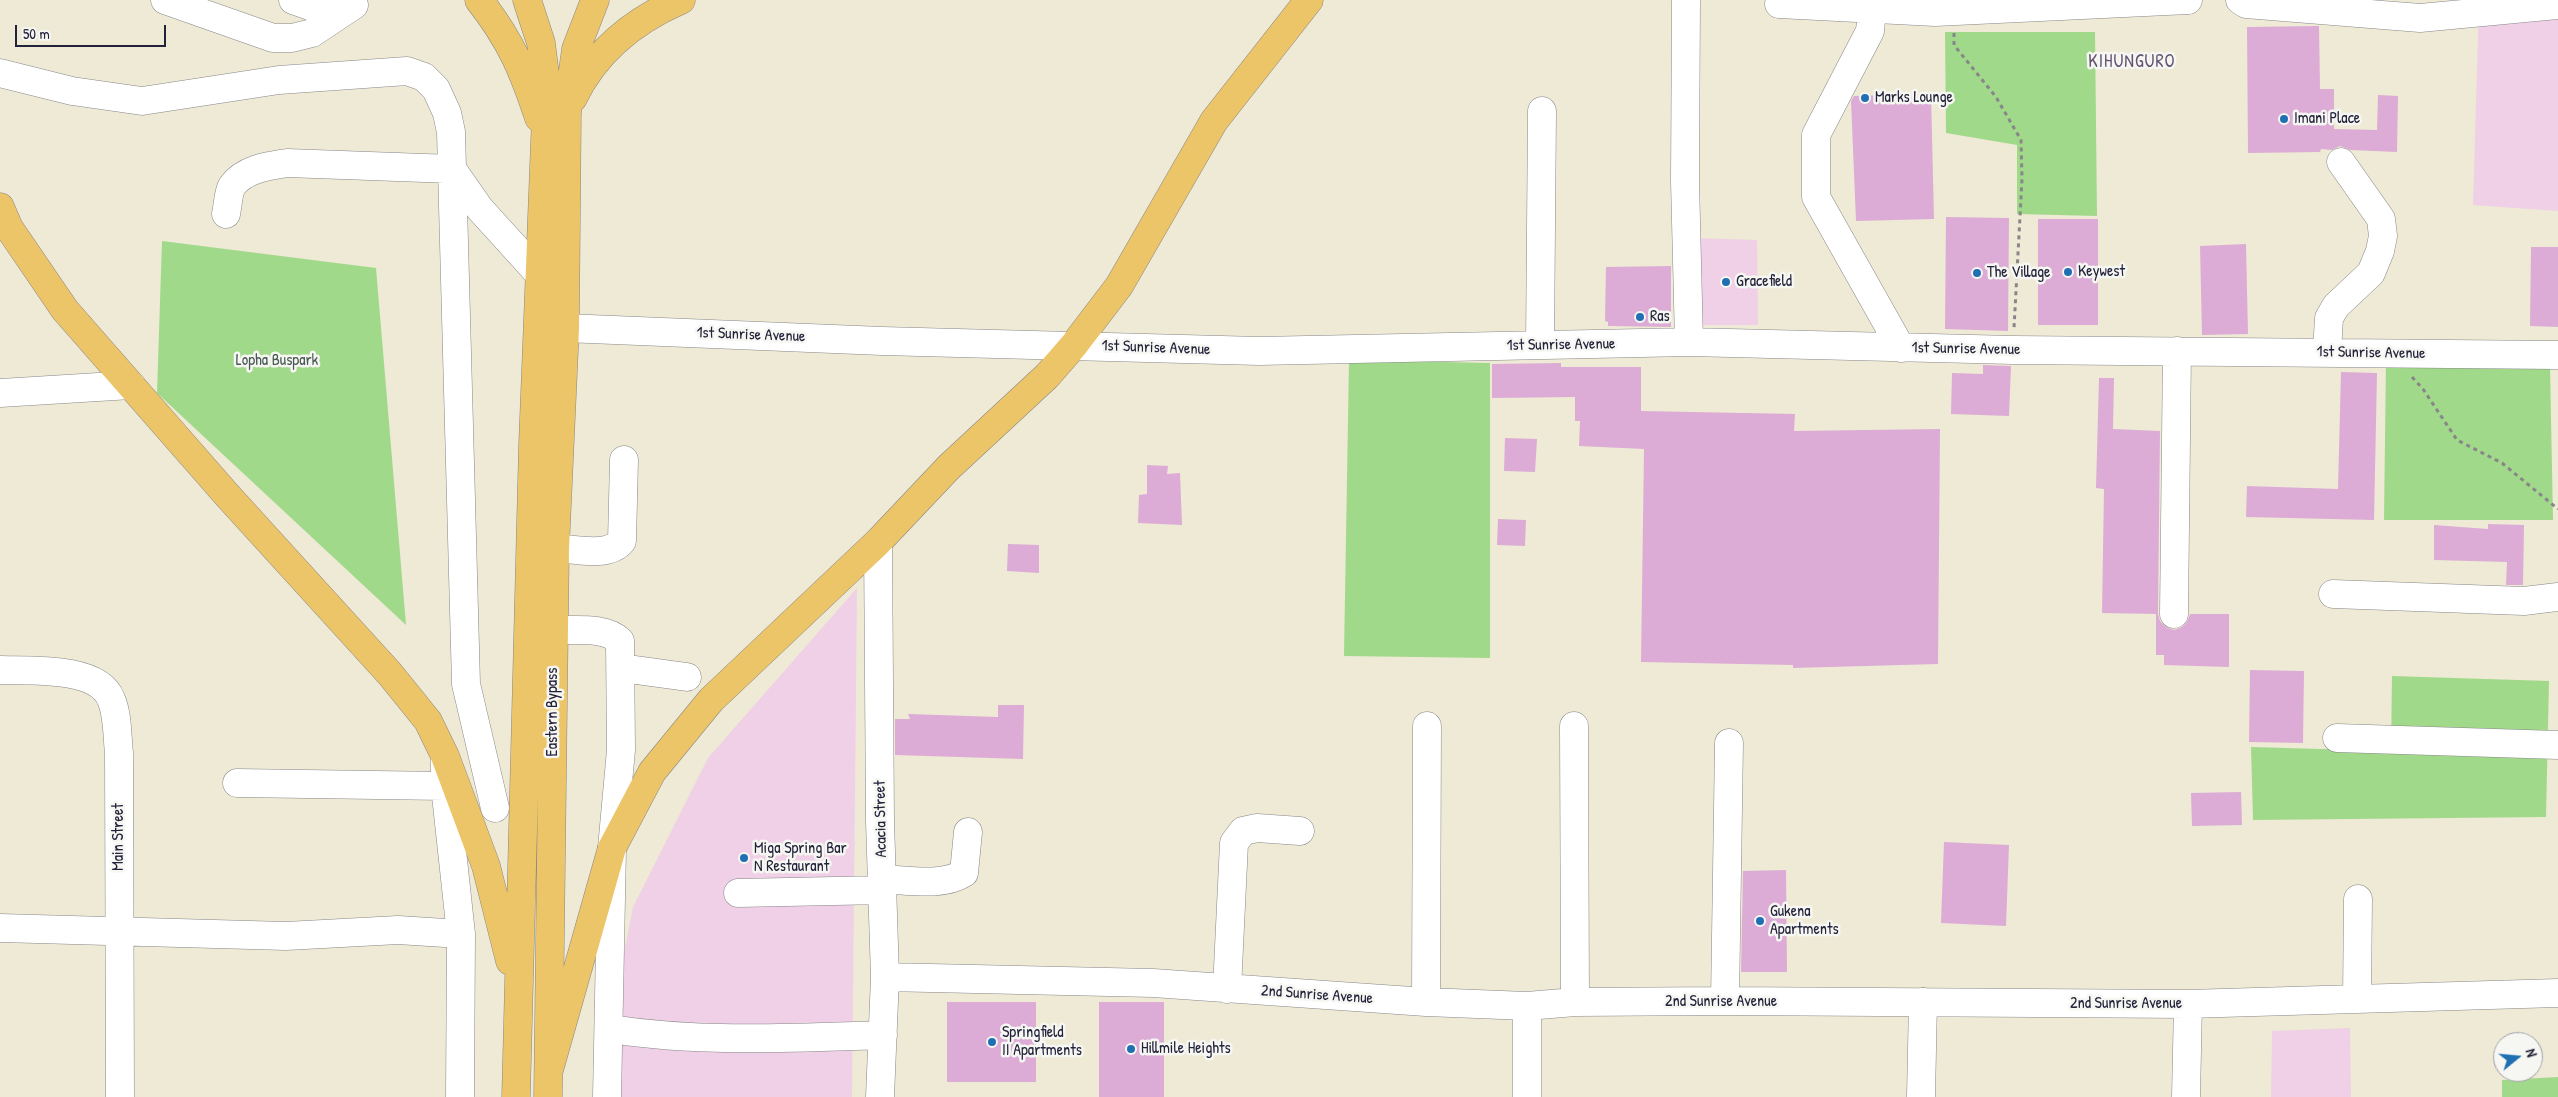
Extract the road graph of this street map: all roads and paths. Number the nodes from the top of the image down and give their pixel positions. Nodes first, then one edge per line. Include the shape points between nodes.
1 (165, 0) edge
2 (293, 0) edge
3 (479, 0) edge
4 (527, 0) edge
5 (595, 0) edge
6 (681, 0) edge
7 (1308, 0) edge
8 (1686, 0) edge
9 (2188, 0) edge
10 (2240, 0) edge
11 (357, 3) edge
12 (1779, 4) dead end
13 (1872, 4) edge
14 (2558, 5) edge
15 (1952, 11) junction
16 (0, 73) edge
17 (1542, 112) dead end
18 (566, 113) junction
19 (545, 138) junction
20 (2341, 162) dead end
21 (452, 169) junction
22 (0, 207) edge
23 (226, 214) dead end
24 (539, 274) junction
25 (565, 328) junction
26 (1689, 342) junction
27 (1074, 345) junction
28 (1540, 345) junction
29 (1902, 348) junction
30 (2013, 350) junction
31 (2177, 351) junction
32 (2327, 352) junction
33 (2389, 353) junction
34 (2558, 355) edge
35 (131, 385) junction
36 (0, 393) edge
37 (624, 460) dead end
38 (2558, 509) edge
39 (878, 542) junction
40 (555, 548) junction
41 (2333, 594) dead end
42 (2558, 597) edge
43 (2174, 614) dead end
44 (554, 630) junction
45 (621, 668) junction
46 (0, 670) edge
47 (687, 677) dead end
48 (1427, 726) dead end
49 (1574, 726) dead end
50 (2337, 738) dead end
51 (1729, 742) dead end
52 (2558, 745) edge
53 (444, 756) junction
54 (237, 783) dead end
55 (445, 786) junction
56 (496, 808) dead end
57 (1300, 831) dead end
58 (968, 832) dead end
59 (612, 848) junction
60 (882, 885) junction
61 (738, 893) dead end
62 (2358, 899) dead end
63 (0, 928) edge
64 (118, 930) junction
65 (461, 934) junction
66 (885, 977) junction
67 (1227, 989) junction
68 (518, 991) junction
69 (2558, 993) edge
70 (2357, 999) junction
71 (1725, 1001) junction
72 (1426, 1002) junction
73 (1575, 1002) junction
74 (1923, 1002) junction
75 (2188, 1004) junction
76 (1527, 1006) junction
77 (610, 1029) junction
78 (883, 1035) junction
79 (549, 1070) junction
80 (886, 1096) edge
81 (120, 1097) edge
82 (460, 1097) edge
83 (516, 1097) edge
84 (548, 1097) edge
85 (607, 1097) edge
86 (1527, 1097) edge
87 (1921, 1097) edge
88 (2186, 1097) edge

1 - 11 street via 272,38 292,38 312,32
2 - 11 street via 327,12
3 - 19 main road via 496,21 516,56
4 - 19 main road, Eastern Bypass via 541,43 546,73
5 - 18 main road, Eastern Bypass via 576,49
6 - 18 main road via 628,29 605,51 583,79
7 - 27 main road via 1214,121 1119,286
8 - 26 street via 1685,182
9 - 15 street
10 - 14 street via 2246,4 2411,17
12 - 13 street
13 - 15 street
13 - 29 street via 1870,31 1816,135 1816,197
15 - 30 path via 1954,45 1996,97 2021,140
16 - 21 street via 72,91 142,100 279,80 406,71 431,82 443,101 451,132
17 - 28 street
18 - 25 main road, Eastern Bypass
19 - 24 main road, Eastern Bypass
20 - 32 street via 2381,219 2383,236 2371,273 2336,306 2329,318
21 - 23 street via 286,164 261,167 241,177 231,187
21 - 24 street via 480,209
21 - 56 street via 466,684
22 - 35 main road via 9,228 65,310
24 - 68 main road, Eastern Bypass
25 - 27 street, 1st Sunrise Avenue
25 - 40 main road, Eastern Bypass
26 - 28 street, 1st Sunrise Avenue
26 - 29 street, 1st Sunrise Avenue
27 - 28 street, 1st Sunrise Avenue via 1259,351
27 - 39 main road via 1047,376 949,467
29 - 30 street, 1st Sunrise Avenue
30 - 31 street, 1st Sunrise Avenue
31 - 32 street, 1st Sunrise Avenue
31 - 43 street
32 - 33 street, 1st Sunrise Avenue
33 - 34 street, 1st Sunrise Avenue
33 - 38 path via 2423,389 2457,440 2502,463
35 - 36 street
35 - 53 main road via 390,674 428,721
37 - 40 street via 622,541 608,551
39 - 59 main road via 711,700 652,772
39 - 60 street, Acacia Street
40 - 44 main road, Eastern Bypass
41 - 42 street via 2524,601
44 - 45 street via 614,635 620,641
44 - 79 main road, Eastern Bypass
45 - 47 street
45 - 59 street via 621,750
46 - 64 street, Main Street via 84,676 102,686 111,698 119,753
48 - 72 street
49 - 73 street
50 - 52 street
51 - 71 street
53 - 55 street
53 - 68 main road via 486,866
54 - 55 street
55 - 65 street
57 - 67 street via 1257,828 1243,831 1234,842
58 - 60 street via 964,873 956,878
59 - 77 street
59 - 79 main road
60 - 61 street
60 - 66 street, Acacia Street
62 - 70 street
63 - 64 street
64 - 65 street via 286,936 398,930
64 - 81 street, Main Street
65 - 82 street
66 - 67 street, 2nd Sunrise Avenue
66 - 78 street, Acacia Street
67 - 72 street, 2nd Sunrise Avenue
68 - 83 main road, Eastern Bypass
69 - 70 street, 2nd Sunrise Avenue
70 - 75 street, 2nd Sunrise Avenue
71 - 73 street, 2nd Sunrise Avenue
71 - 74 street, 2nd Sunrise Avenue
72 - 76 street, 2nd Sunrise Avenue
73 - 76 street, 2nd Sunrise Avenue
74 - 75 street, 2nd Sunrise Avenue
74 - 87 street
75 - 88 street
76 - 86 street
77 - 78 street via 653,1036 723,1040
77 - 85 street
78 - 80 street, Acacia Street
79 - 84 main road, Eastern Bypass

